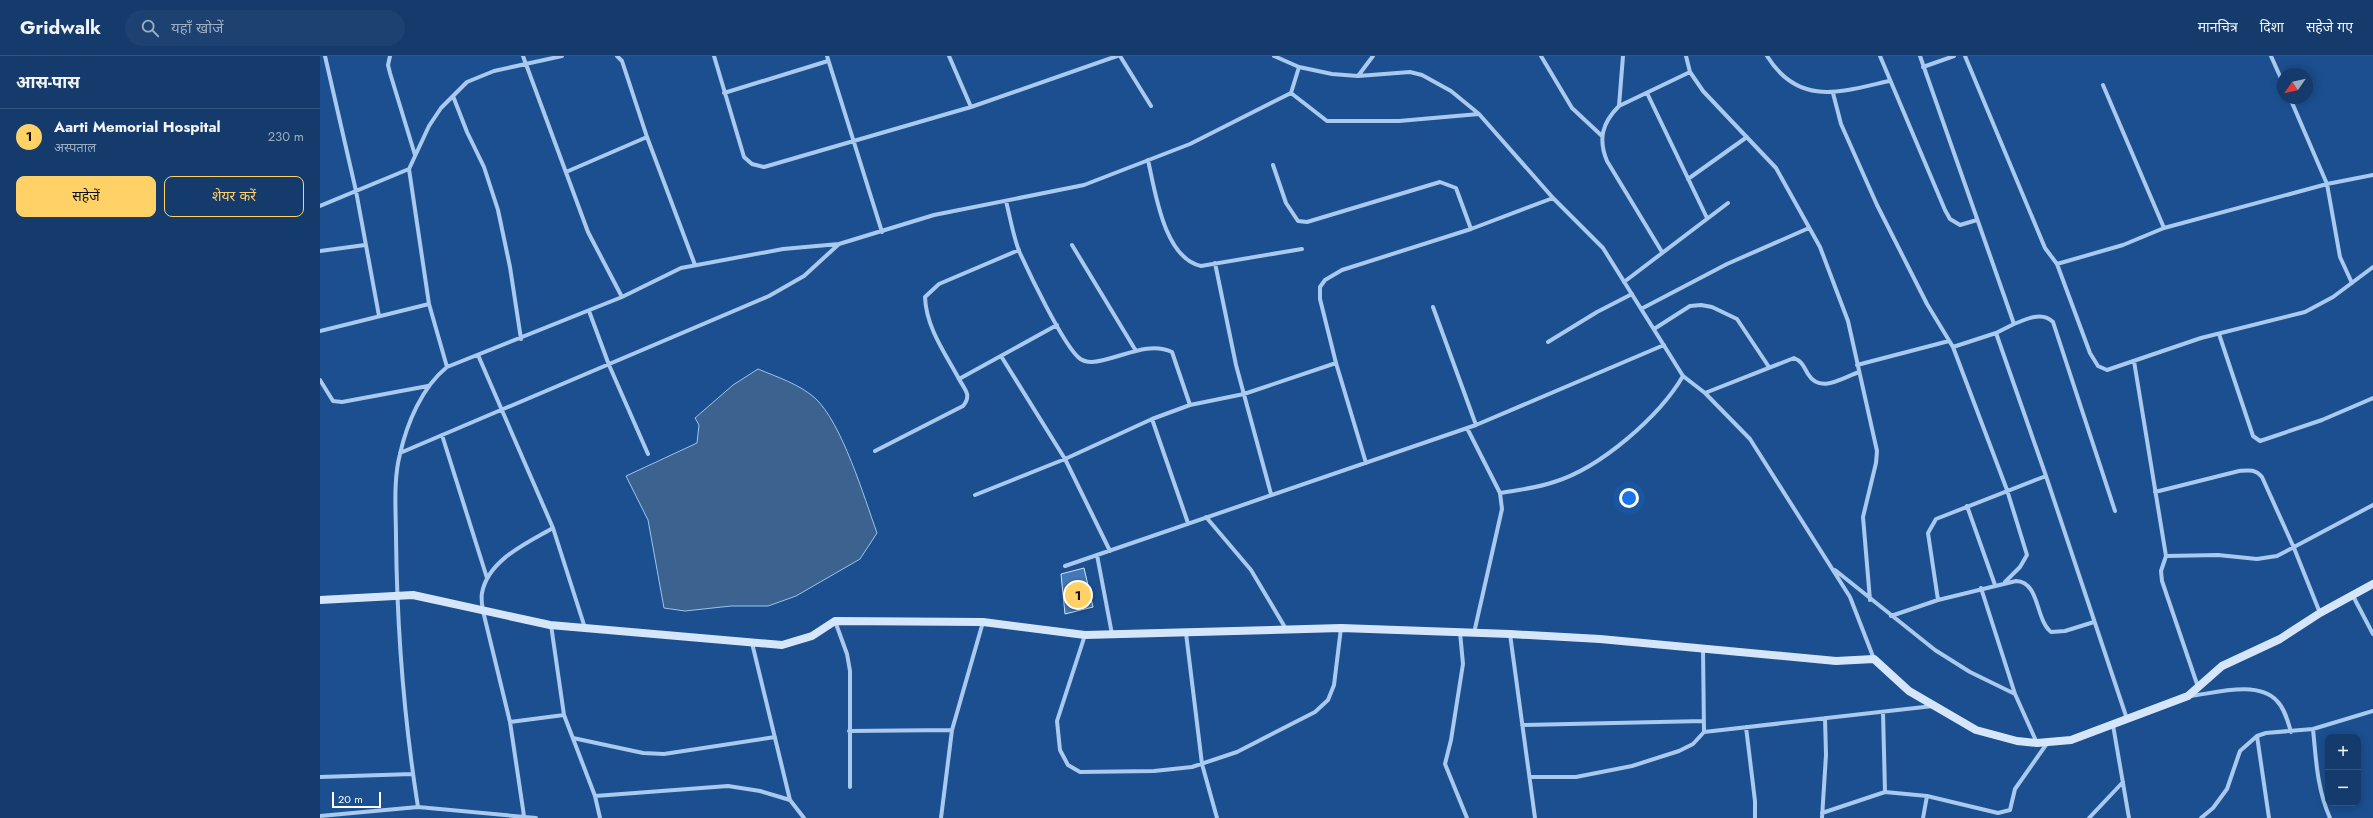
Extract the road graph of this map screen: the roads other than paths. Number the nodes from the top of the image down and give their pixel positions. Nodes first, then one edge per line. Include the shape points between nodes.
1 (325, 56) edge
2 (390, 56) edge
3 (523, 56) edge
4 (562, 56) edge
5 (617, 56) edge
6 (714, 56) edge
7 (827, 56) edge
8 (949, 56) edge
9 (1117, 56) edge
10 (1120, 56) edge
11 (1274, 56) edge
12 (1373, 56) edge
13 (1541, 56) edge
14 (1623, 56) edge
15 (1686, 56) edge
16 (1768, 56) edge
17 (1880, 56) edge
18 (1920, 56) edge
19 (1954, 56) edge
20 (1966, 56) edge
21 (2272, 56) edge
22 (828, 61) junction
23 (526, 65) junction
24 (1299, 67) junction
25 (1923, 67) junction
26 (2277, 68) edge
27 (1690, 72) junction
28 (1358, 76) junction
29 (1889, 81) junction
30 (2103, 85) dead end
31 (1647, 92) junction
32 (724, 93) junction
33 (1291, 93) junction
34 (1833, 93) junction
35 (452, 96) junction
36 (2293, 104) edge
37 (1151, 106) dead end
38 (1619, 106) junction
39 (971, 107) junction
40 (1479, 114) junction
41 (1602, 136) junction
42 (647, 137) junction
43 (1748, 137) junction
44 (854, 139) junction
45 (415, 155) junction
46 (1148, 160) junction
47 (1273, 165) dead end
48 (409, 169) junction
49 (566, 172) junction
50 (2373, 175) edge
51 (1688, 179) junction
52 (2327, 184) junction
53 (356, 191) junction
54 (1553, 198) junction
55 (1006, 201) junction
56 (1728, 203) dead end
57 (320, 206) edge
58 (1707, 218) junction
59 (1977, 220) junction
60 (1809, 228) junction
61 (2164, 228) junction
62 (1471, 229) junction
63 (882, 232) junction
64 (839, 244) junction
65 (365, 245) junction
66 (1072, 245) dead end
67 (1302, 249) dead end
68 (1019, 250) junction
69 (320, 251) edge
70 (1662, 252) junction
71 (1215, 263) junction
72 (2057, 264) junction
73 (695, 265) junction
74 (2373, 267) edge
75 (1624, 282) junction
76 (2352, 283) junction
77 (1632, 294) junction
78 (622, 297) junction
79 (429, 304) junction
80 (1433, 307) dead end
81 (1641, 309) junction
82 (589, 311) junction
83 (379, 316) junction
84 (1057, 324) junction
85 (2014, 324) junction
86 (1654, 329) junction
87 (320, 330) edge
88 (1996, 333) junction
89 (2219, 334) junction
90 (521, 339) junction
91 (1949, 341) junction
92 (1548, 342) dead end
93 (1664, 345) junction
94 (1952, 348) junction
95 (1136, 351) junction
96 (478, 355) junction
97 (1001, 356) junction
98 (2134, 361) junction
99 (1336, 363) junction
100 (609, 365) junction
101 (1858, 365) junction
102 (1769, 367) junction
103 (447, 368) junction
104 (1859, 372) junction
105 (1683, 376) junction
106 (959, 379) junction
107 (320, 380) edge
108 (428, 386) junction
109 (1705, 393) junction
110 (1244, 394) junction
111 (2373, 398) edge
112 (1190, 405) junction
113 (502, 408) junction
114 (1152, 419) junction
115 (1476, 424) junction
116 (1467, 428) junction
117 (442, 435) junction
118 (875, 451) dead end
119 (400, 453) junction
120 (648, 454) dead end
121 (1065, 459) junction
122 (1366, 463) junction
123 (2046, 476) junction
124 (2007, 490) junction
125 (2155, 492) junction
126 (1500, 493) junction
127 (1271, 494) junction
128 (975, 495) dead end
129 (2373, 505) edge
130 (1967, 506) junction
131 (2115, 511) dead end
132 (1206, 517) junction
133 (1188, 523) junction
134 (552, 528) junction
135 (2294, 548) junction
136 (1110, 551) junction
137 (1097, 555) junction
138 (2166, 556) junction
139 (1065, 566) dead end
140 (1832, 568) junction
141 (487, 578) junction
142 (2005, 582) junction
143 (2373, 584) edge
144 (1995, 585) junction
145 (1981, 588) junction
146 (397, 596) junction
147 (2353, 596) junction
148 (320, 600) edge
149 (1870, 600) junction
150 (1938, 600) junction
151 (483, 611) junction
152 (2320, 613) junction
153 (1892, 616) junction
154 (835, 621) junction
155 (983, 622) junction
156 (2094, 622) junction
157 (550, 625) junction
158 (1341, 628) junction
159 (585, 629) junction
160 (1286, 630) junction
161 (1186, 632) junction
162 (1460, 632) junction
163 (1474, 633) junction
164 (1510, 634) junction
165 (2373, 634) edge
166 (1085, 635) junction
167 (1112, 635) junction
168 (752, 643) junction
169 (1703, 648) junction
170 (1874, 659) junction
171 (2198, 687) junction
172 (2015, 694) junction
173 (2188, 696) junction
174 (1935, 706) junction
175 (2373, 711) edge
176 (1883, 712) junction
177 (564, 715) junction
178 (1825, 718) junction
179 (2127, 720) junction
180 (1704, 721) junction
181 (510, 722) junction
182 (1522, 725) junction
183 (2113, 725) junction
184 (1746, 727) junction
185 (2313, 729) junction
186 (952, 730) junction
187 (849, 731) junction
188 (1704, 732) junction
189 (2291, 732) junction
190 (2258, 736) junction
191 (775, 737) junction
192 (574, 738) junction
193 (2049, 742) junction
194 (2038, 743) junction
195 (1202, 764) junction
196 (413, 774) junction
197 (320, 777) edge
198 (1530, 777) junction
199 (2123, 782) junction
200 (850, 787) dead end
201 (1884, 792) junction
202 (595, 796) junction
203 (1927, 796) junction
204 (790, 800) junction
205 (418, 807) junction
206 (1822, 812) junction
207 (320, 816) edge
208 (524, 816) junction
209 (536, 818) edge
210 (600, 818) edge
211 (804, 818) edge
212 (941, 818) edge
213 (1217, 818) edge
214 (1467, 818) edge
215 (1535, 818) edge
216 (1755, 818) edge
217 (1822, 818) edge
218 (1923, 818) edge
219 (2089, 818) edge
220 (2129, 818) edge
221 (2201, 818) edge
222 (2269, 818) edge
223 (2330, 818) edge

1 - 53 street
2 - 45 street via 390,74
3 - 23 street
4 - 23 street
5 - 42 street via 622,61
6 - 32 street
7 - 22 street
8 - 39 street
9 - 39 street
10 - 37 street
11 - 24 street
12 - 28 street
13 - 41 street via 1572,108
14 - 38 street
15 - 27 street
16 - 34 street via 1782,72 1805,90
17 - 29 street
18 - 25 street
19 - 25 street
20 - 72 street via 2046,248
21 - 26 street
22 - 32 street
22 - 44 street
23 - 35 street via 479,75
23 - 49 street
24 - 28 street
24 - 33 street
25 - 59 street
27 - 31 street
27 - 43 street via 1716,106
28 - 40 street via 1410,72 1422,75 1451,91
29 - 34 street
29 - 59 street via 1950,219 1960,225
30 - 61 street
31 - 38 street
31 - 51 street
32 - 44 street via 744,157 752,164 764,167
33 - 40 street via 1327,121 1399,120
33 - 46 street via 1190,144
34 - 91 street via 1841,124 1877,205 1926,304
35 - 45 street via 429,126
35 - 90 street via 484,167 498,210
36 - 52 street
38 - 41 street via 1611,114
39 - 44 street
40 - 54 street
41 - 70 street via 1601,147 1607,161
42 - 49 street
42 - 73 street
43 - 51 street
43 - 60 street via 1776,168
44 - 63 street
45 - 48 street
46 - 55 street via 1084,185
46 - 71 street via 1162,219 1178,252 1191,264 1201,266
47 - 62 street via 1286,203 1298,221 1307,222 1440,182 1456,188
48 - 53 street
48 - 79 street
49 - 78 street via 588,232
50 - 52 street
51 - 58 street
52 - 61 street
52 - 76 street via 2340,257
53 - 57 street
53 - 65 street
54 - 62 street
54 - 75 street via 1603,248
55 - 63 street via 934,215
55 - 68 street
56 - 58 street
58 - 70 street
59 - 85 street
60 - 81 street via 1727,264
60 - 101 street via 1825,259 1848,321
61 - 72 street via 2123,245
62 - 99 street via 1342,270 1325,280 1320,287 1320,299
63 - 64 street
64 - 73 street via 783,249
64 - 100 street via 804,276 790,285
65 - 69 street
65 - 83 street
66 - 95 street
67 - 71 street
68 - 84 street
68 - 106 street via 939,284 925,297 927,318
70 - 75 street
71 - 110 street
72 - 98 street via 2084,338 2098,366 2107,370
73 - 78 street via 681,268
74 - 76 street
75 - 77 street
76 - 89 street via 2306,312
77 - 81 street
77 - 92 street
78 - 82 street
79 - 83 street
79 - 103 street
80 - 115 street
81 - 86 street
82 - 90 street
82 - 100 street
83 - 87 street
84 - 95 street via 1074,352 1086,362
84 - 97 street
85 - 88 street
85 - 131 street via 2040,316 2047,317 2053,322
86 - 93 street
86 - 102 street via 1690,306 1712,307 1737,319
88 - 94 street
88 - 123 street
89 - 98 street
89 - 111 street via 2254,436 2260,441 2322,420
90 - 96 street
91 - 94 street
91 - 101 street
93 - 105 street
93 - 115 street
94 - 124 street
95 - 112 street via 1158,348 1172,352
96 - 103 street
96 - 113 street
97 - 106 street
97 - 121 street
98 - 125 street
99 - 110 street
99 - 122 street
100 - 113 street
100 - 120 street
101 - 104 street
102 - 104 street via 1794,358 1800,361 1812,382 1824,385
102 - 109 street
103 - 108 street
104 - 149 street via 1877,451 1863,524
105 - 109 street
105 - 126 street via 1667,401 1612,451 1569,477 1553,483
106 - 118 street via 968,394 968,400 963,406
107 - 108 street via 333,401 342,402
108 - 119 street via 418,404
109 - 140 street via 1750,440
110 - 112 street
110 - 127 street
112 - 114 street
113 - 117 street
113 - 134 street
114 - 121 street
114 - 133 street
115 - 116 street
116 - 122 street
116 - 126 street
117 - 119 street
117 - 141 street
119 - 146 street via 396,483
121 - 128 street
121 - 136 street
122 - 127 street
123 - 124 street
123 - 156 street
124 - 130 street
124 - 142 street via 2026,555 2023,564
125 - 135 street via 2239,471 2258,472
125 - 138 street
126 - 163 street via 1502,510
127 - 132 street
129 - 135 street
130 - 144 street
130 - 150 street via 1936,519 1930,525 1928,533
132 - 133 street
132 - 160 street via 1251,570
133 - 136 street
134 - 141 street via 500,562
134 - 159 street
135 - 138 street via 2277,556 2262,558 2218,555
135 - 152 street
136 - 137 street
137 - 139 street
137 - 167 street
138 - 171 street via 2161,570 2162,581
140 - 149 street
140 - 170 street via 1850,597
141 - 151 street via 482,593
142 - 144 street
142 - 156 street via 2024,581 2030,586 2045,627 2051,632 2065,631
143 - 147 street
144 - 145 street
145 - 150 street
145 - 172 street
146 - 148 street
146 - 151 street via 413,595
146 - 196 street
147 - 152 street
147 - 165 street
149 - 153 street
150 - 153 street
151 - 157 street
151 - 181 street
152 - 171 street via 2280,638 2222,666
153 - 172 street via 1951,661
154 - 155 street
154 - 168 street via 812,636 782,645
154 - 187 street via 847,654 850,671
155 - 166 street
155 - 186 street
156 - 179 street
157 - 159 street
157 - 177 street
158 - 160 street
158 - 162 street
158 - 195 street via 1334,685 1328,700 1316,712 1238,752
159 - 168 street
160 - 161 street
161 - 167 street
161 - 195 street
162 - 163 street
162 - 214 street via 1462,664 1445,764
163 - 164 street
164 - 169 street
164 - 182 street
166 - 167 street
166 - 195 street via 1058,722 1060,750 1068,765 1080,772 1154,771
168 - 191 street
169 - 170 street via 1836,661
169 - 180 street
170 - 174 street via 1909,691
171 - 173 street
172 - 194 street
173 - 179 street
173 - 189 street via 2241,690 2268,695 2277,701
174 - 176 street
174 - 194 street via 1976,730 2017,741
175 - 185 street
176 - 178 street
176 - 201 street
177 - 181 street
177 - 192 street
178 - 184 street
178 - 206 street via 1826,756
179 - 183 street
180 - 182 street
180 - 188 street
181 - 208 street
182 - 198 street
183 - 193 street via 2071,740
183 - 199 street
184 - 188 street
184 - 216 street
185 - 189 street
185 - 223 street via 2317,774 2323,803
186 - 187 street
186 - 212 street
187 - 200 street
188 - 198 street via 1693,744 1679,751 1632,766 1576,777
189 - 190 street via 2266,733
190 - 221 street via 2240,751 2227,789
190 - 222 street
191 - 192 street via 664,754 643,753
191 - 204 street
192 - 202 street
193 - 194 street
193 - 203 street via 2019,782 2010,810 2005,813 1990,812
195 - 213 street
196 - 197 street
196 - 205 street
198 - 215 street
199 - 219 street
199 - 220 street
201 - 203 street
201 - 206 street
202 - 204 street via 728,786 760,791
202 - 210 street
203 - 218 street
204 - 211 street
205 - 207 street
205 - 208 street
206 - 217 street
208 - 209 street

